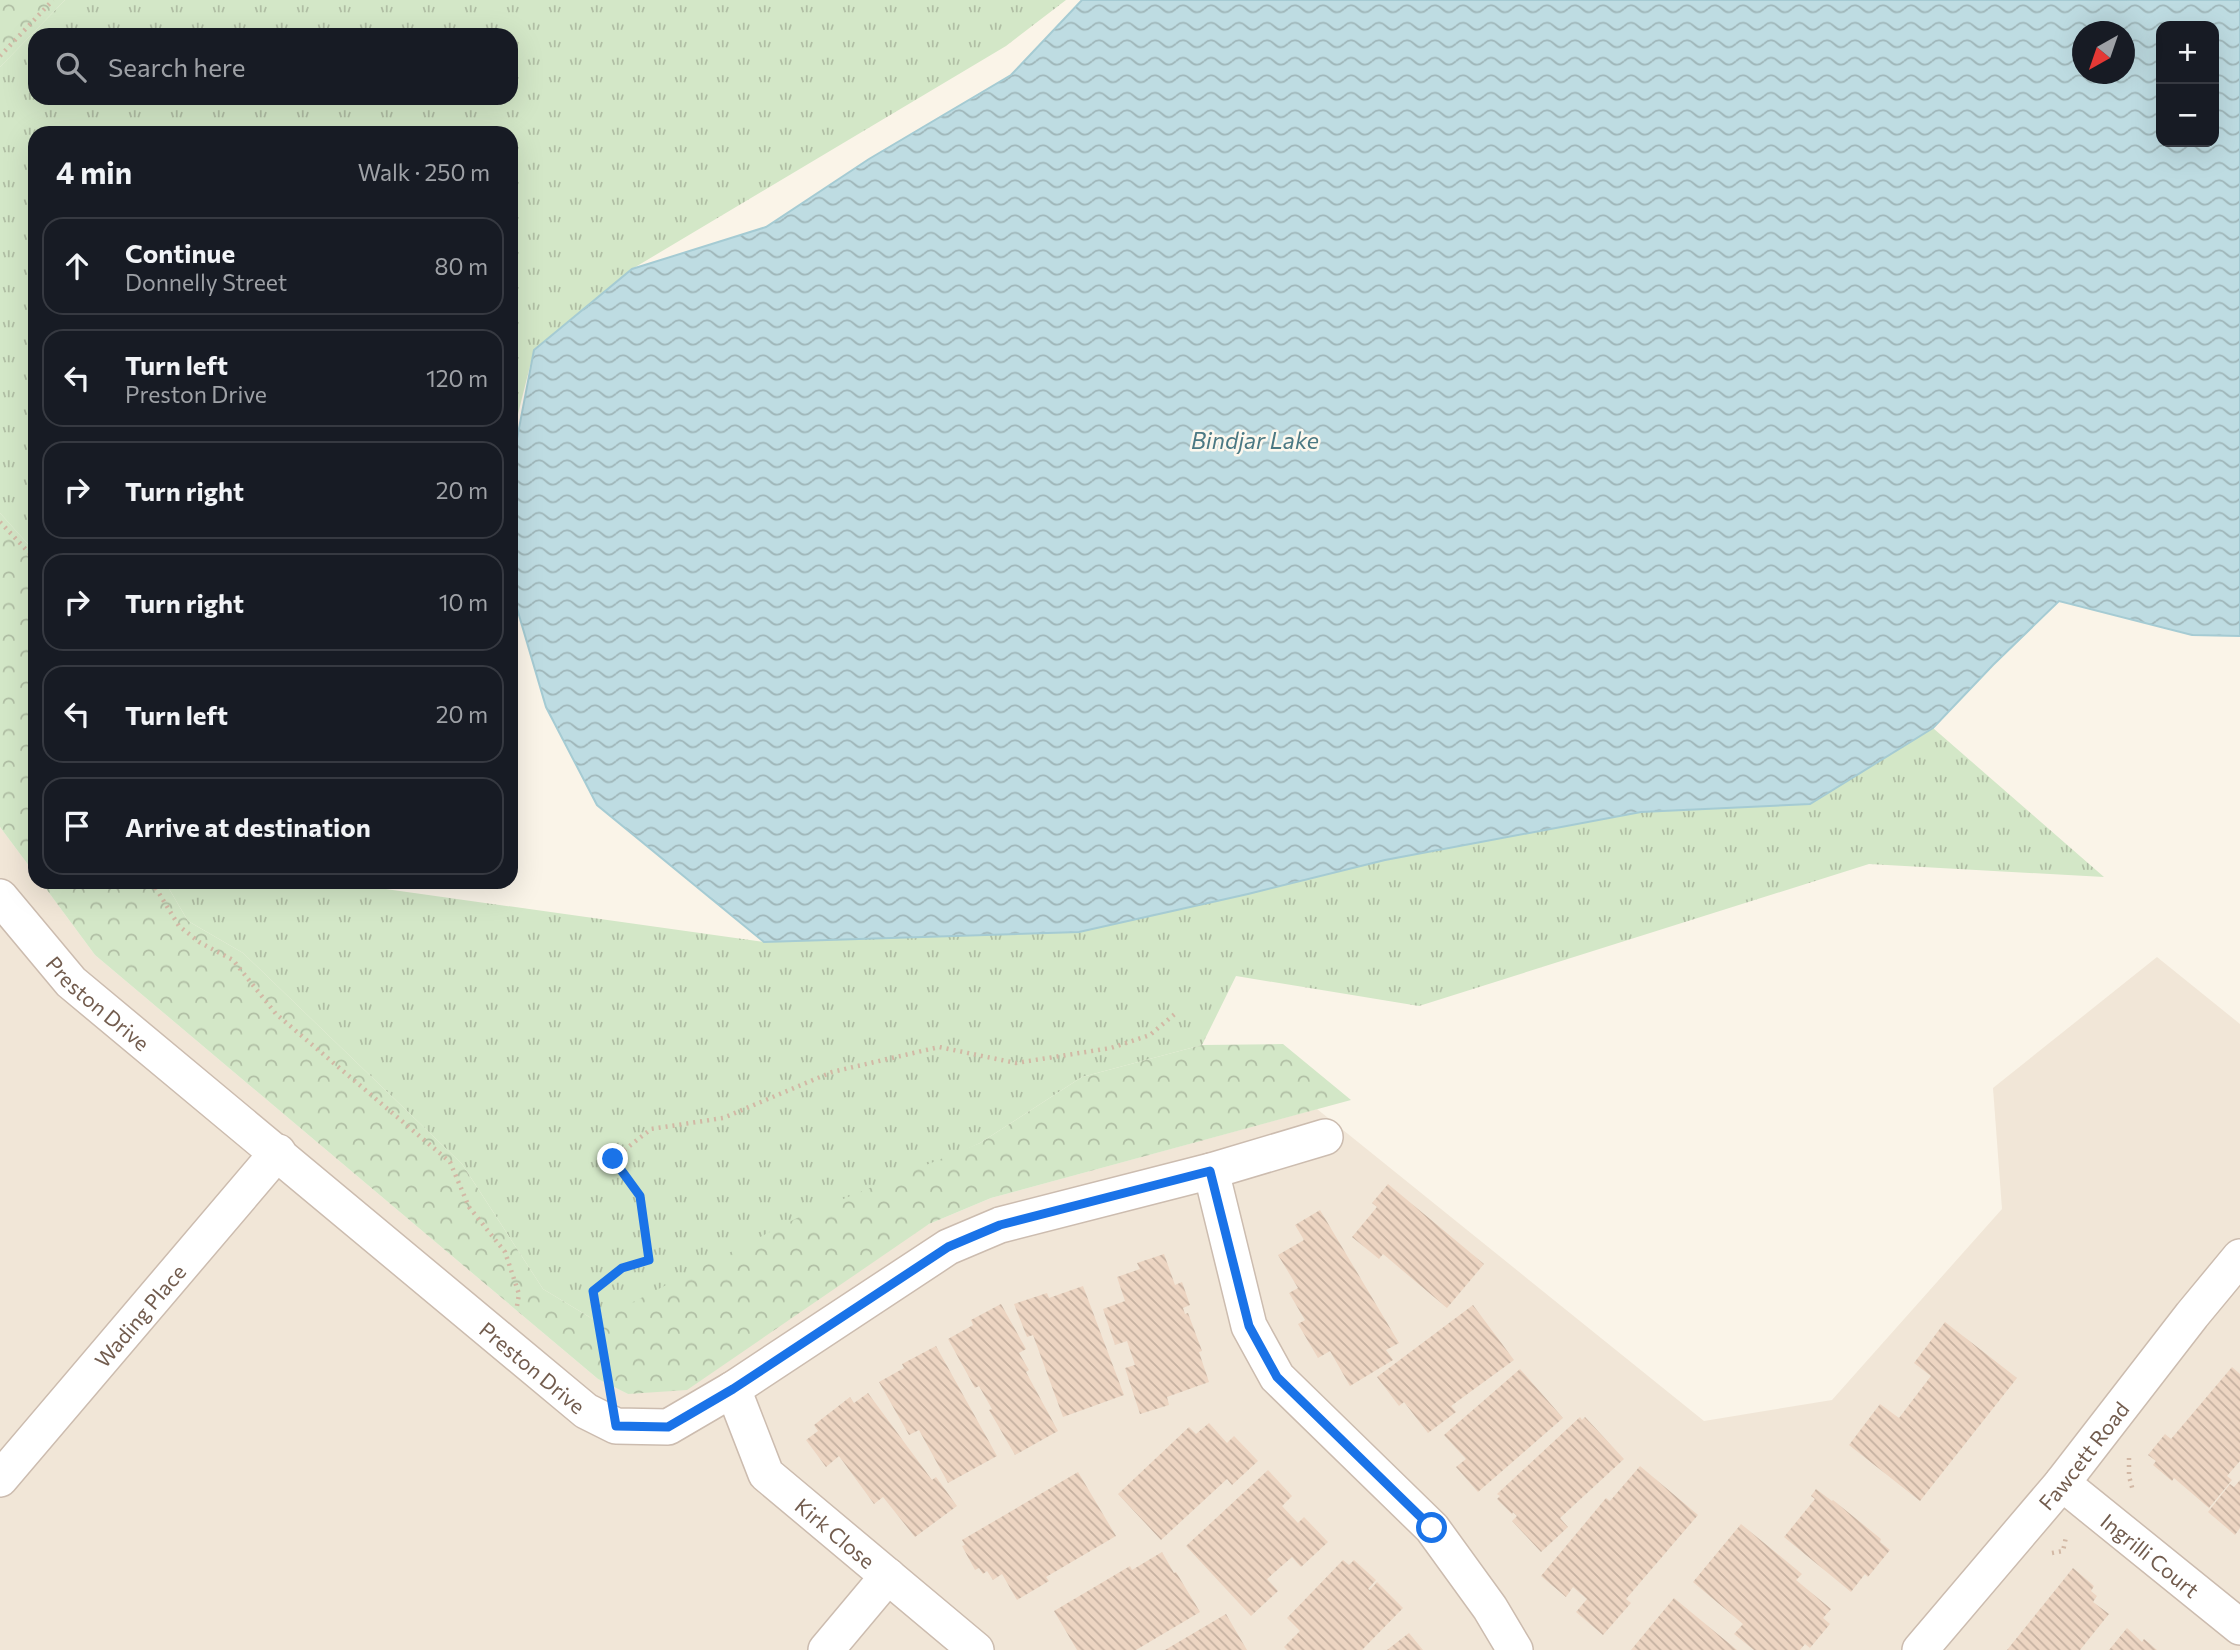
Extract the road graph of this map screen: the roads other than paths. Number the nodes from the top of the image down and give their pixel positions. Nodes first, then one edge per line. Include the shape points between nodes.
1 (0, 897) edge
2 (1325, 1137) dead end
3 (278, 1152) junction
4 (1210, 1171) junction
5 (2240, 1257) edge
6 (733, 1389) junction
7 (0, 1479) edge
8 (2062, 1483) junction
9 (888, 1576) junction
10 (2240, 1627) edge
11 (826, 1650) edge
12 (976, 1650) edge
13 (1515, 1650) edge
14 (1920, 1650) edge

1 - 3 street, Preston Drive via 71,982
2 - 4 street, Preston Drive
3 - 6 street, Preston Drive via 586,1411 616,1426 668,1427
3 - 7 street, Wading Place
4 - 6 street, Preston Drive via 1000,1225 948,1247
4 - 13 street via 1249,1326 1277,1377 1432,1528
5 - 8 street, Fawcett Road
6 - 9 street, Kirk Close via 766,1474
8 - 10 street, Ingrilli Court
8 - 14 street, Fawcett Road
9 - 11 street
9 - 12 street, Kirk Close

